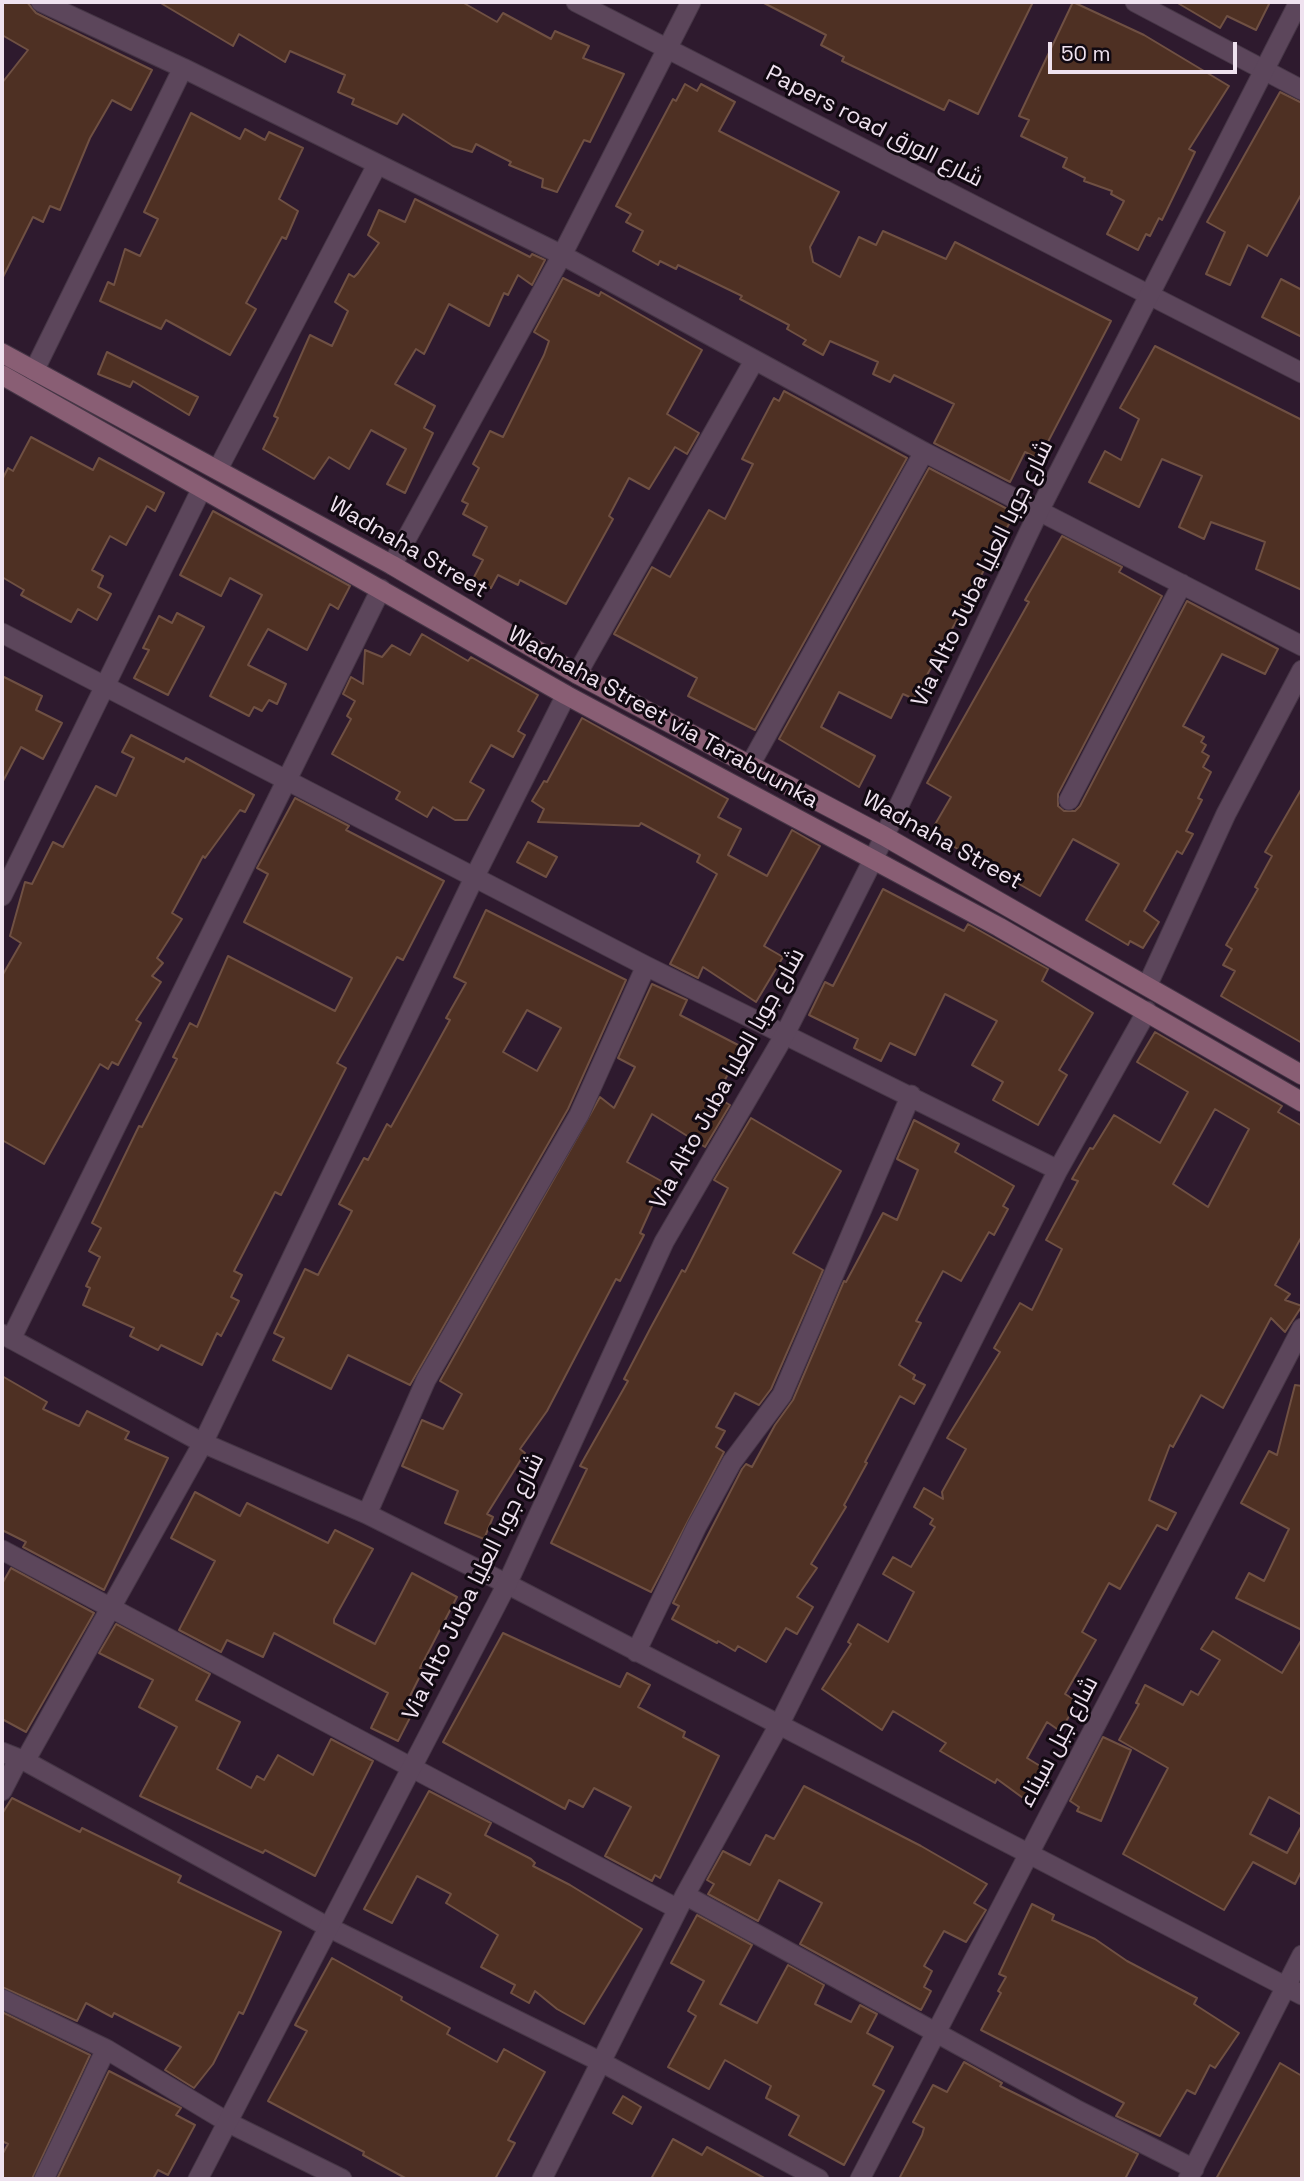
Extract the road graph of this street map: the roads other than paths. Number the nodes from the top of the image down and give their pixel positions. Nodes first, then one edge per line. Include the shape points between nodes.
1 (41, 2) edge
2 (576, 2) edge
3 (691, 2) edge
4 (1299, 2) edge
5 (1147, 5) edge
6 (668, 49) junction
7 (183, 68) junction
8 (1265, 71) junction
9 (1302, 90) edge
10 (377, 165) junction
11 (562, 255) junction
12 (1149, 296) junction
13 (2, 353) edge
14 (754, 360) junction
15 (34, 371) junction
16 (1302, 373) edge
17 (3, 380) edge
18 (924, 452) junction
19 (218, 469) junction
20 (201, 490) junction
21 (1040, 509) junction
22 (392, 565) junction
23 (1182, 584) junction
24 (381, 589) junction
25 (2, 633) edge
26 (1302, 646) edge
27 (1302, 670) edge
28 (577, 674) junction
29 (106, 688) junction
30 (566, 695) junction
31 (750, 765) junction
32 (286, 781) junction
33 (1069, 800) dead end
34 (884, 836) junction
35 (873, 860) junction
36 (474, 878) junction
37 (2, 896) edge
38 (646, 966) junction
39 (1148, 984) junction
40 (1147, 1011) junction
41 (784, 1036) junction
42 (1302, 1075) edge
43 (911, 1095) junction
44 (1302, 1102) edge
45 (1059, 1170) junction
46 (1302, 1328) edge
47 (6, 1337) edge
48 (204, 1443) junction
49 (367, 1514) junction
50 (2, 1550) edge
51 (507, 1584) junction
52 (111, 1606) junction
53 (636, 1652) junction
54 (780, 1723) junction
55 (15, 1758) edge
56 (412, 1765) junction
57 (2, 1791) edge
58 (1027, 1855) junction
59 (682, 1902) junction
60 (328, 1927) junction
61 (1302, 1955) edge
62 (1294, 1991) edge
63 (2, 1999) edge
64 (938, 2034) junction
65 (106, 2049) junction
66 (601, 2062) junction
67 (229, 2123) junction
68 (1191, 2174) edge
69 (44, 2179) edge
70 (198, 2179) edge
71 (342, 2179) edge
72 (542, 2179) edge
73 (819, 2179) edge
74 (860, 2179) edge

1 - 7 street
2 - 6 street, Papers road شارع الورق
3 - 6 street
4 - 8 street, Via Alto Juba شارع جوبا العليا
5 - 8 street
6 - 11 street
6 - 12 street, Papers road شارع الورق
7 - 10 street
7 - 15 street
8 - 9 street
8 - 12 street, Via Alto Juba شارع جوبا العليا
10 - 11 street
10 - 19 street
11 - 14 street
11 - 22 street
12 - 16 street, Papers road شارع الورق
12 - 21 street, Via Alto Juba شارع جوبا العليا
13 - 15 main road, Wadnaha Street
14 - 18 street
14 - 28 street
15 - 19 main road, Wadnaha Street
17 - 20 main road, Wadnaha Street via Tarabuunka
18 - 21 street
18 - 31 street
19 - 22 main road, Wadnaha Street
20 - 24 main road, Wadnaha Street via Tarabuunka
20 - 29 street
21 - 23 street
21 - 34 street, Via Alto Juba شارع جوبا العليا
22 - 28 main road, Wadnaha Street
23 - 26 street
23 - 33 street
24 - 30 main road, Wadnaha Street via Tarabuunka
24 - 32 street
25 - 29 street
27 - 39 street via 1226,814
28 - 31 main road, Wadnaha Street
29 - 32 street
29 - 37 street
30 - 35 main road, Wadnaha Street via Tarabuunka
30 - 36 street
31 - 34 main road, Wadnaha Street
32 - 36 street
32 - 47 street
34 - 35 street, Via Alto Juba شارع جوبا العليا
34 - 39 main road, Wadnaha Street
35 - 40 main road, Wadnaha Street via Tarabuunka
35 - 41 street, Via Alto Juba شارع جوبا العليا
36 - 38 street
36 - 48 street
38 - 41 street
38 - 49 street via 579,1115 426,1380
39 - 42 main road, Wadnaha Street
40 - 44 main road, Wadnaha Street via Tarabuunka
40 - 45 street
41 - 43 street
41 - 51 street, Via Alto Juba شارع جوبا العليا via 664,1242
43 - 45 street
43 - 53 street via 782,1395 732,1462
45 - 54 street
46 - 58 street, شارع جبل سيناء
47 - 48 street
48 - 49 street
48 - 52 street
49 - 51 street
50 - 52 street
51 - 53 street
51 - 56 street, Via Alto Juba شارع جوبا العليا
52 - 55 street
52 - 56 street
53 - 54 street
54 - 58 street
54 - 59 street
55 - 57 street
55 - 60 street
56 - 59 street
56 - 60 street, Via Alto Juba شارع جوبا العليا
58 - 62 street
58 - 64 street, شارع جبل سيناء
59 - 64 street
59 - 66 street
60 - 66 street
60 - 67 street, Via Alto Juba شارع جوبا العليا
61 - 62 street
62 - 68 street
63 - 65 street
64 - 68 street
64 - 74 street, شارع جبل سيناء
65 - 67 street
65 - 69 street
66 - 72 street
66 - 73 street
67 - 70 street, Via Alto Juba شارع جوبا العليا
67 - 71 street

